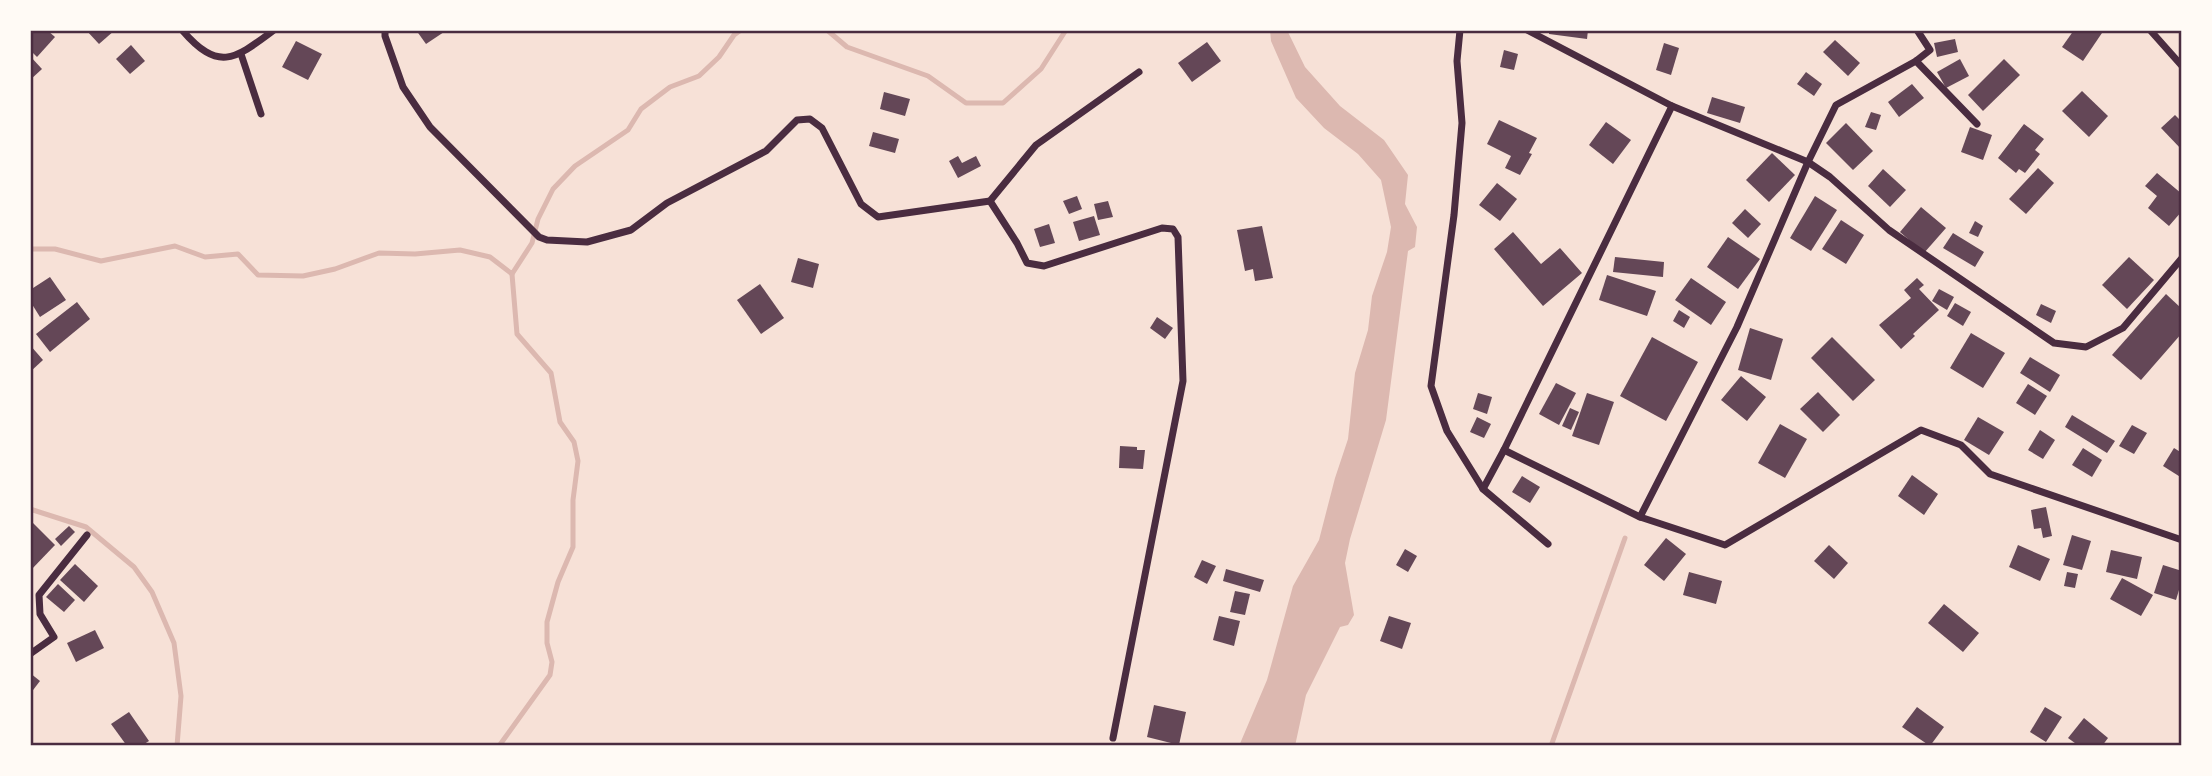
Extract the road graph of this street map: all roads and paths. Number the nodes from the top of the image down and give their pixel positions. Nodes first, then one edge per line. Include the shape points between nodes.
1 (182, 30) edge
2 (274, 30) edge
3 (385, 30) edge
4 (1460, 30) edge
5 (1527, 30) edge
6 (1917, 30) edge
7 (2150, 30) edge
8 (241, 54) junction
9 (1916, 61) junction
10 (2182, 66) edge
11 (1139, 72) dead end
12 (1672, 106) junction
13 (261, 114) dead end
14 (1977, 124) dead end
15 (1808, 162) junction
16 (990, 201) junction
17 (2182, 258) edge
18 (1504, 450) junction
19 (1483, 489) junction
20 (1640, 517) junction
21 (87, 536) dead end
22 (2182, 540) edge
23 (1548, 544) dead end
24 (30, 654) edge
25 (1113, 738) dead end

1 - 8 street via 218,58
2 - 8 street
3 - 16 street via 403,87 430,127 531,230 547,240 587,242 631,230 667,203 766,151 797,120 810,119 822,128 861,204 878,217
4 - 19 street via 1457,61 1462,123 1431,386 1447,431
5 - 12 street
6 - 9 street via 1930,50
7 - 10 street
8 - 13 street
9 - 14 street
9 - 15 street via 1836,105
11 - 16 street via 1036,145
12 - 15 street
12 - 18 street
15 - 17 street via 1889,230 2054,343 2086,346 2123,328
15 - 20 street via 1737,327
16 - 25 street via 1027,263 1035,266 1162,228 1173,229 1178,237 1183,381
18 - 19 street
18 - 20 street
19 - 23 street
20 - 22 street via 1725,545 1922,430 1961,445 1990,474
21 - 24 street via 39,595 40,614 54,637

